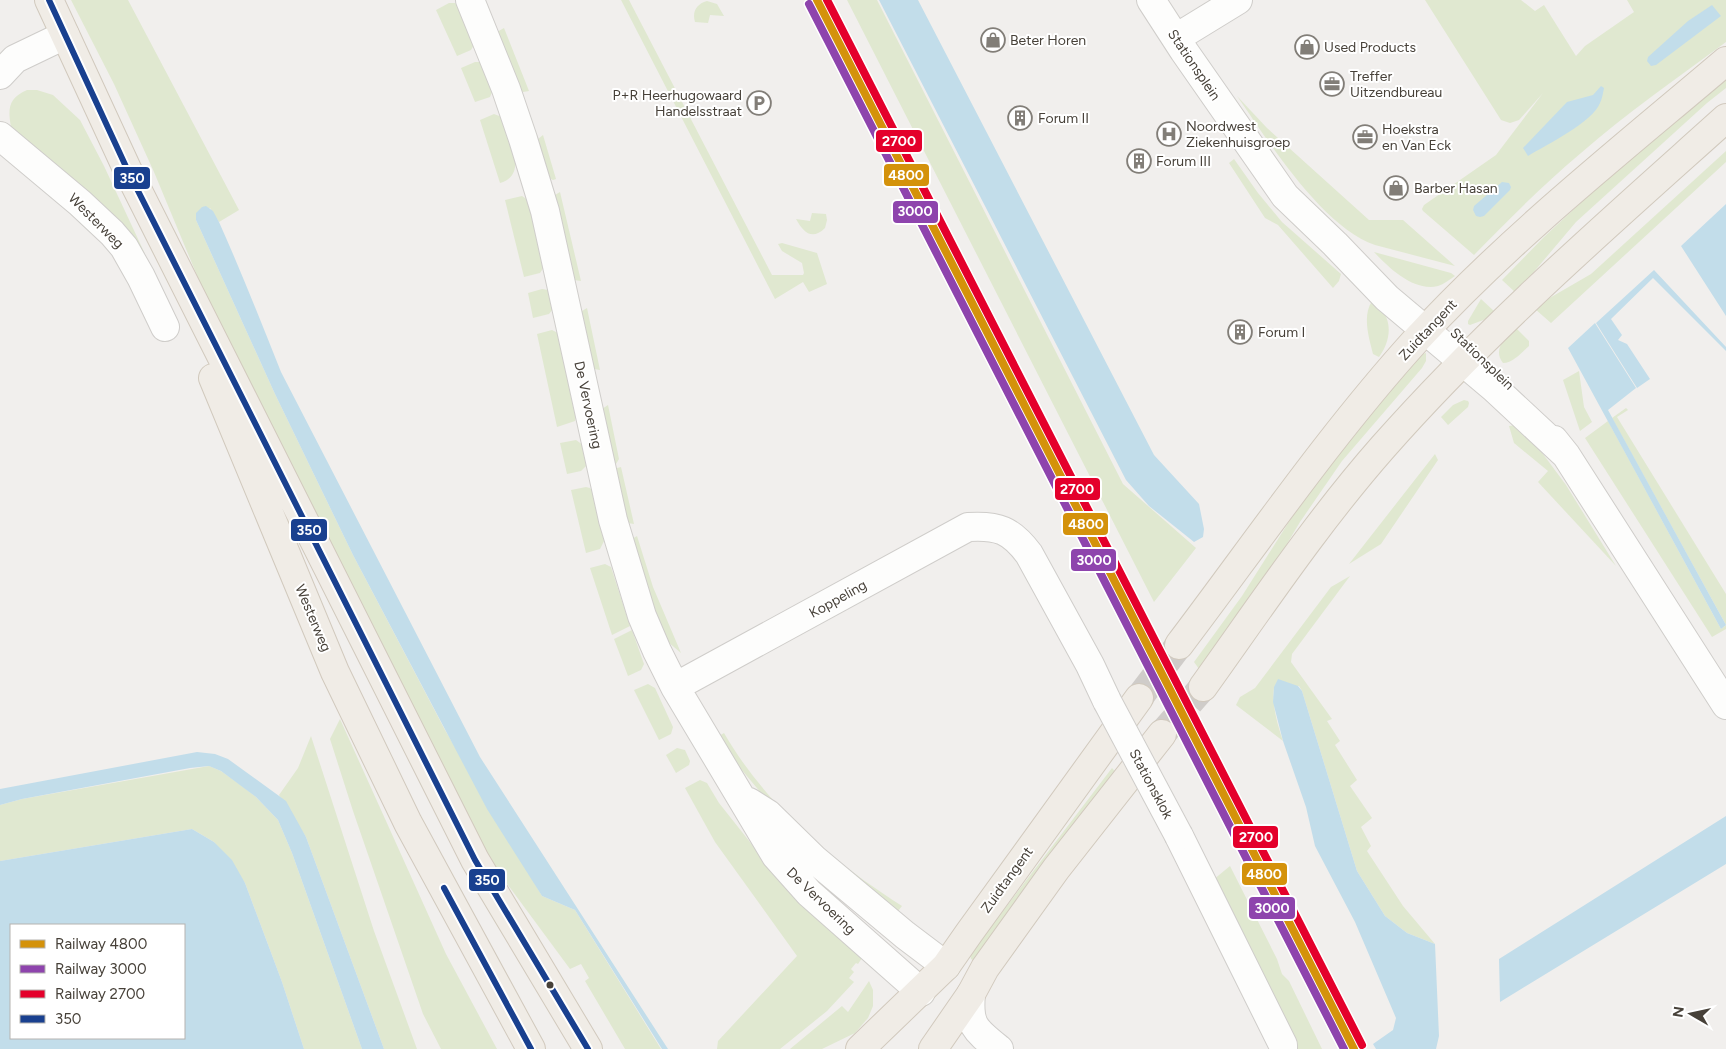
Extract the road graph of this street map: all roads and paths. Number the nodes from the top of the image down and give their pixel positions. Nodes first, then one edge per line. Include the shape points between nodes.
1 (49, 0) edge
2 (470, 0) edge
3 (1151, 0) edge
4 (1238, 0) edge
5 (65, 35) junction
6 (1176, 38) junction
7 (1726, 61) edge
8 (0, 75) edge
9 (1726, 118) edge
10 (0, 136) edge
11 (128, 171) junction
12 (1432, 324) junction
13 (165, 327) dead end
14 (1468, 355) junction
15 (1003, 530) joint
16 (1180, 645) tunnel mouth
17 (675, 687) junction
18 (1203, 687) tunnel mouth
19 (1139, 698) tunnel mouth
20 (1726, 705) edge
21 (1162, 734) tunnel mouth
22 (739, 796) junction
23 (946, 966) junction
24 (921, 992) junction
25 (970, 994) junction
26 (531, 1049) edge
27 (588, 1049) edge
28 (860, 1049) edge
29 (933, 1049) edge
30 (999, 1049) edge
31 (1284, 1049) edge

1 - 5 main road, Westerweg
2 - 17 street, De Vervoering via 509,98 545,211 613,520 642,616
3 - 6 street, Stationsplein
4 - 6 street
5 - 8 street via 15,59
5 - 11 main road, Westerweg
6 - 12 street, Stationsplein via 1285,196 1335,244 1398,286
7 - 12 main road, Zuidtangent via 1548,212 1490,264
9 - 14 main road via 1566,261
10 - 13 street, Westerweg via 112,233 142,278
11 - 26 main road, Westerweg via 335,672 408,823
11 - 27 main road, Westerweg via 475,860
12 - 14 street, Stationsplein
12 - 16 main road, Zuidtangent via 1332,439
14 - 18 main road via 1382,448 1324,520
14 - 20 street, Stationsplein via 1520,396 1566,455
15 - 17 street, Koppeling via 986,526 968,527
15 - 31 street, Stationsklok, bridge via 1030,554 1179,836
17 - 22 street, De Vervoering
19 - 23 main road, Zuidtangent
21 - 25 main road via 1056,869
22 - 23 street, De Vervoering via 768,814 814,859
22 - 24 street, De Vervoering via 776,856 809,893
23 - 24 main road, Zuidtangent
24 - 28 main road, Zuidtangent
25 - 29 main road
25 - 30 street via 969,1013 974,1027

